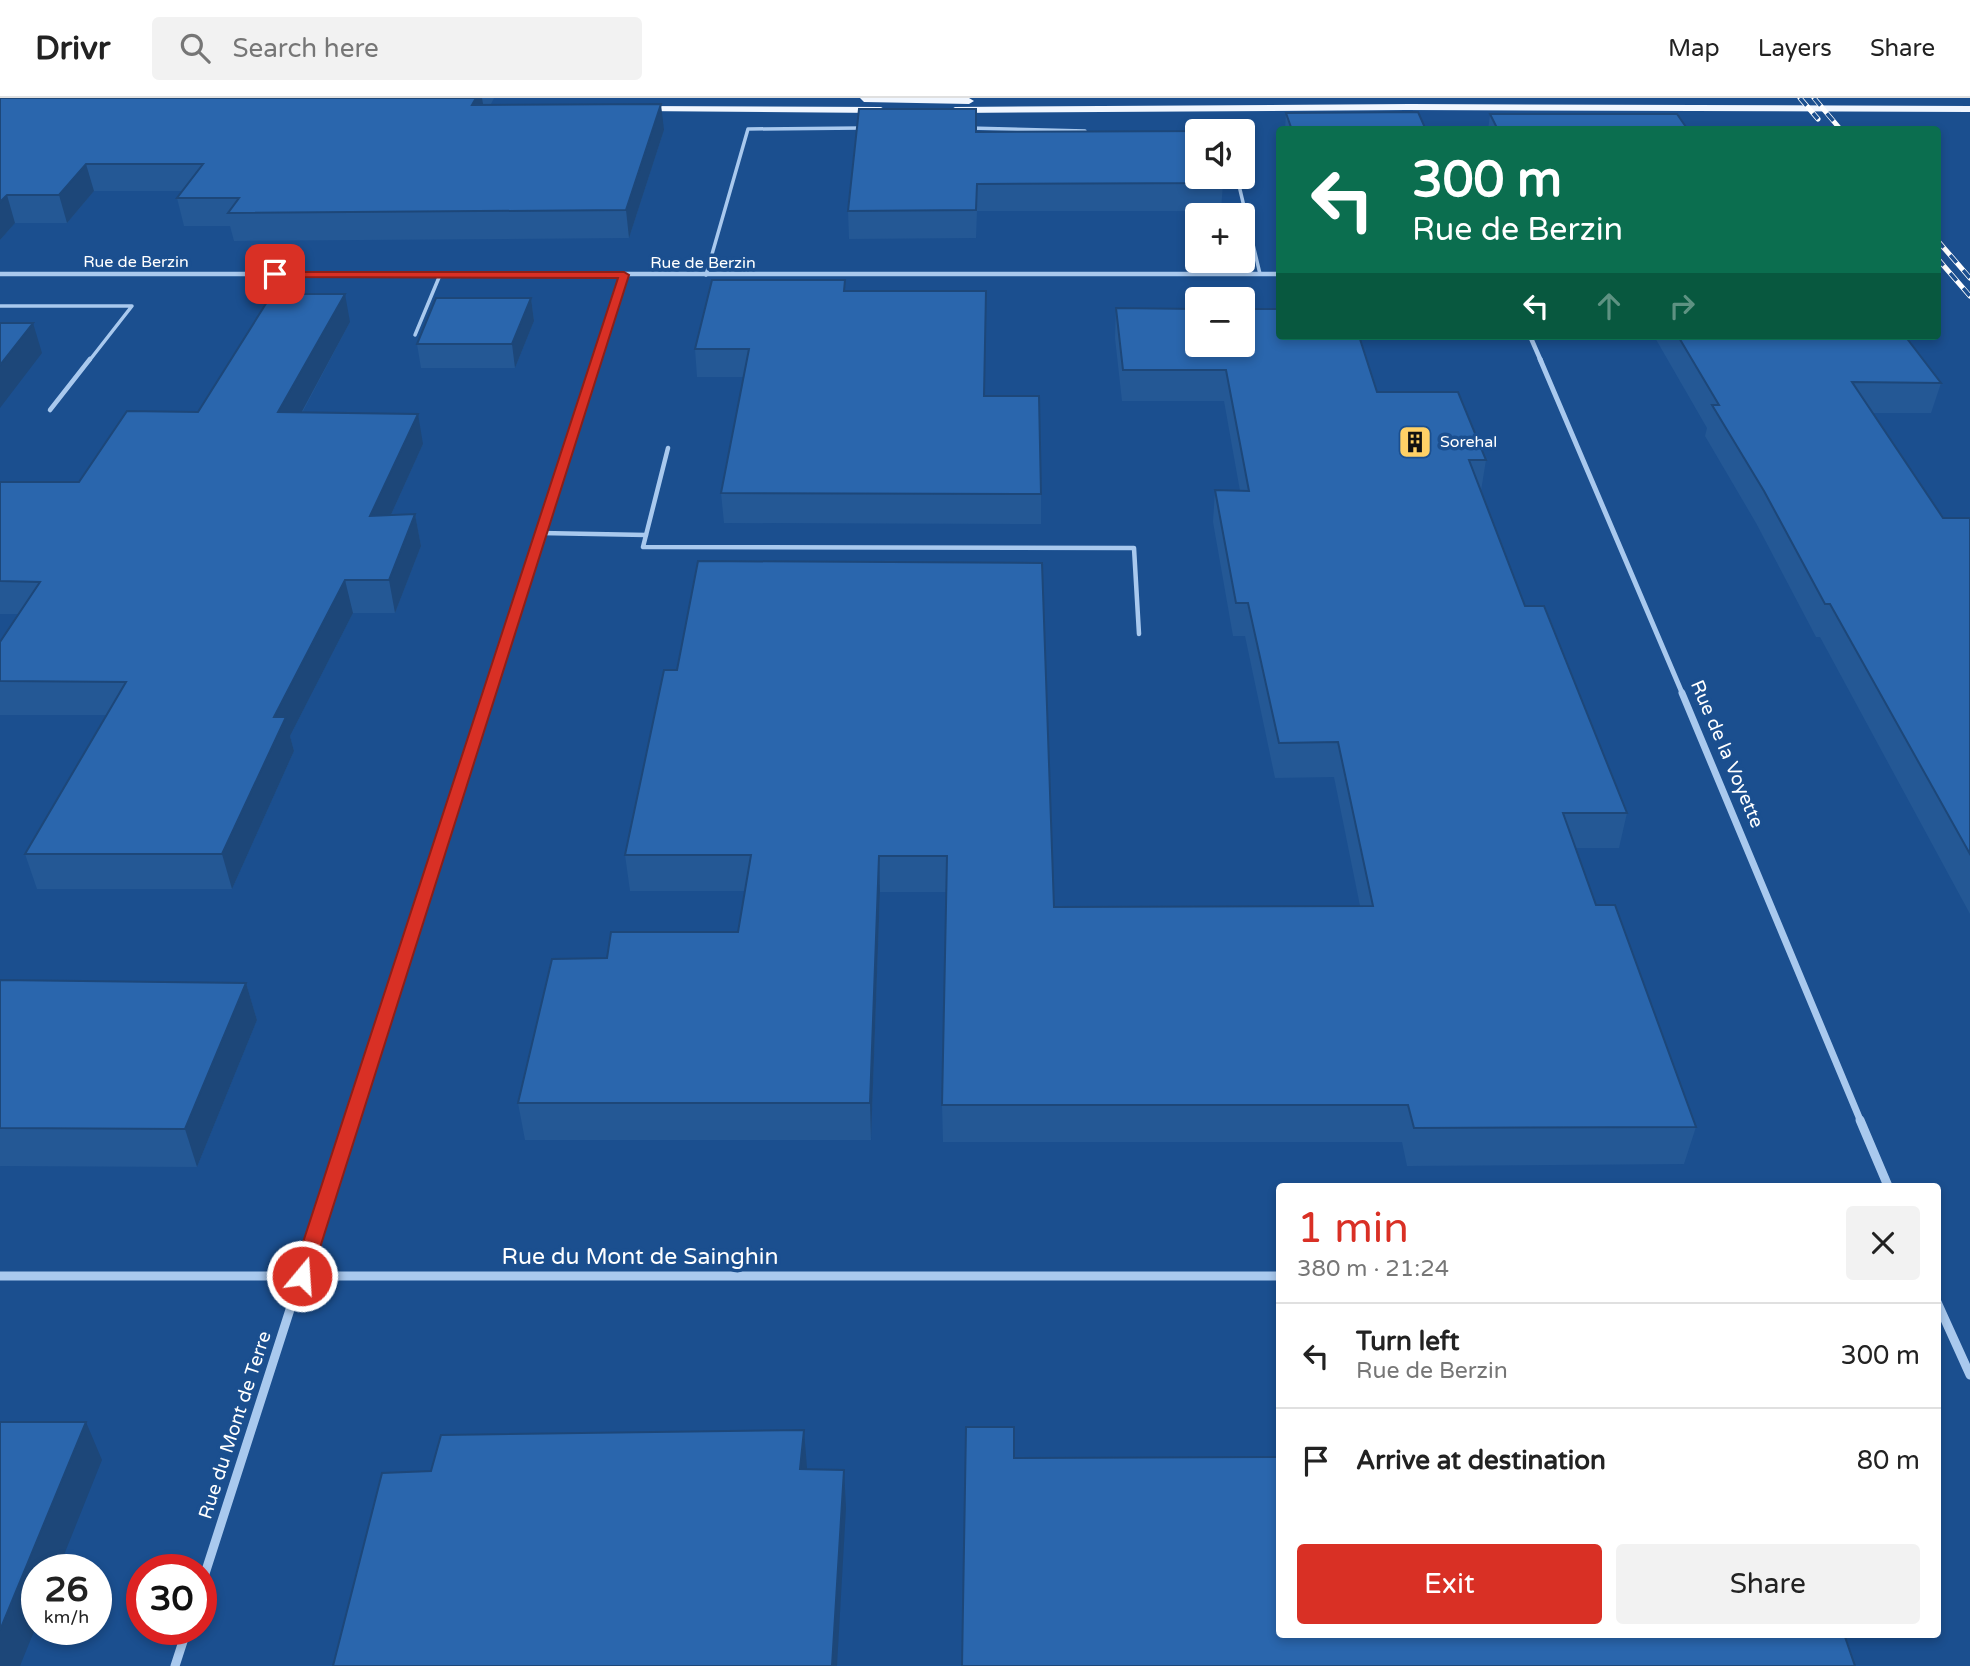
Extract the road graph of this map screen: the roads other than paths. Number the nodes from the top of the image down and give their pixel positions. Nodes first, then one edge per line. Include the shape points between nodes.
1 (831, 98) edge
2 (1410, 107) junction
3 (1970, 108) edge
4 (629, 109) edge
5 (874, 128) edge
6 (958, 128) edge
7 (1091, 132) edge
8 (1240, 189) edge
9 (0, 274) edge
10 (1259, 274) junction
11 (1276, 274) edge
12 (440, 275) junction
13 (624, 275) junction
14 (706, 275) junction
15 (0, 306) edge
16 (415, 335) dead end
17 (1532, 340) edge
18 (50, 410) dead end
19 (668, 448) dead end
20 (541, 533) junction
21 (646, 535) junction
22 (1139, 634) dead end
23 (1887, 1183) edge
24 (0, 1276) edge
25 (302, 1276) junction
26 (1276, 1276) edge
27 (1941, 1311) edge
28 (1970, 1375) edge
29 (211, 1554) edge
30 (182, 1645) edge
31 (175, 1666) edge

1 - 2 main road
2 - 3 main road
2 - 4 main road
5 - 14 lane via 748,129
6 - 7 lane
8 - 10 lane
9 - 12 street, Rue de Berzin
10 - 11 street, Rue de Berzin
10 - 14 street, Rue de Berzin
12 - 13 street, Rue de Berzin
12 - 16 lane
13 - 14 street, Rue de Berzin
13 - 20 street, Rue du Mont de Terre
15 - 18 lane via 132,306
17 - 23 street, Rue de la Voyette
19 - 21 lane
20 - 21 lane
20 - 25 street, Rue du Mont de Terre
21 - 22 lane via 643,547 1133,548
24 - 25 street, Rue du Mont de Sainghin
25 - 26 street, Rue du Mont de Sainghin
25 - 29 street, Rue du Mont de Terre
27 - 28 street
30 - 31 street

